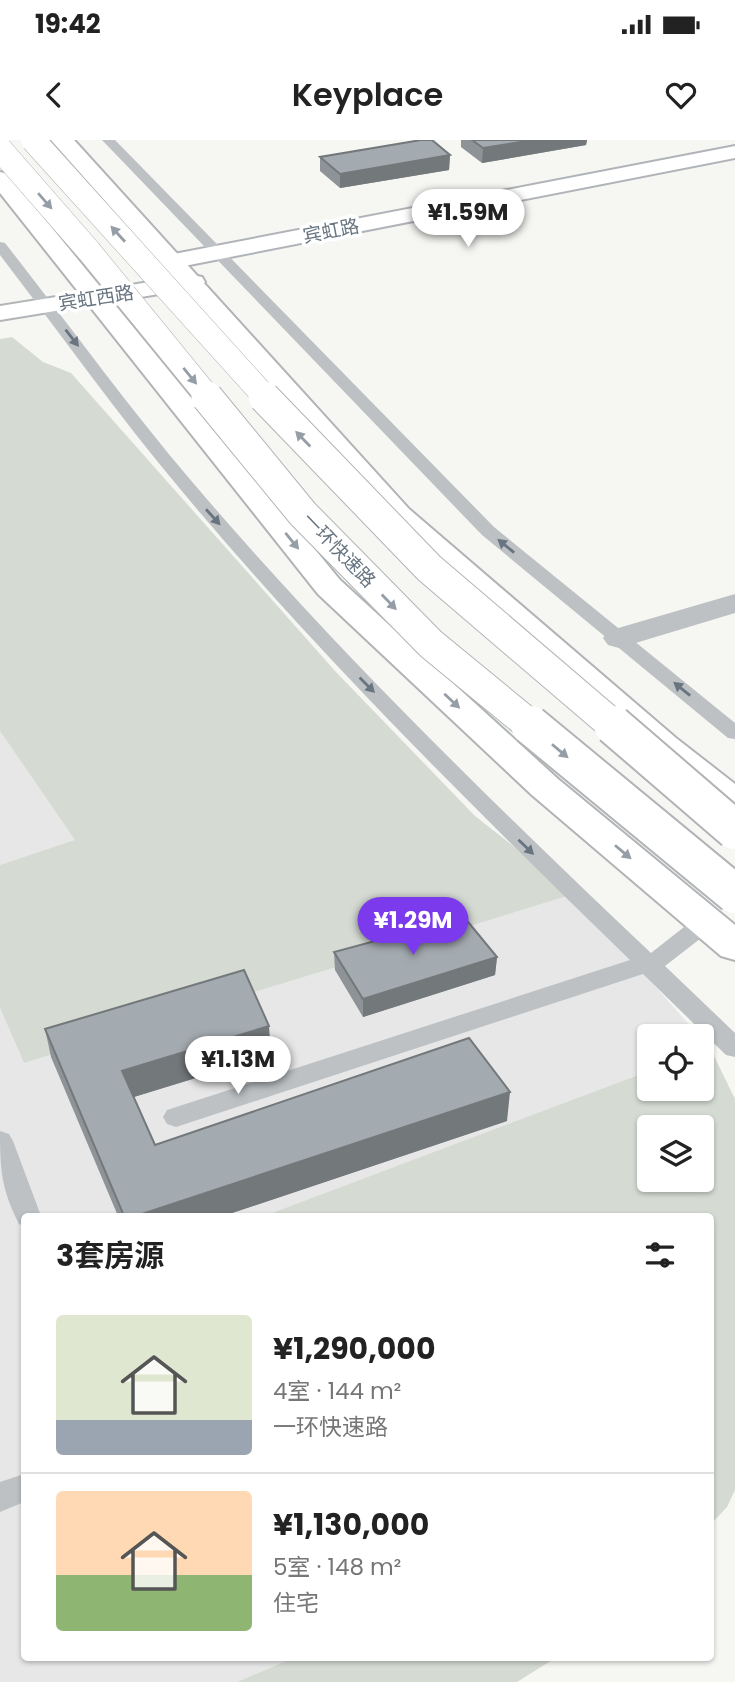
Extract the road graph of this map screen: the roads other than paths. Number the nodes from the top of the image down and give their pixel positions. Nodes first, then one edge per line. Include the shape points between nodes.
1 (33, 140) edge
2 (62, 140) edge
3 (108, 140) edge
4 (0, 149) edge
5 (735, 152) edge
6 (735, 172) edge
7 (0, 179) edge
8 (422, 236) dead end
9 (0, 246) edge
10 (219, 252) junction
11 (265, 267) dead end
12 (184, 271) junction
13 (239, 273) junction
14 (31, 286) junction
15 (87, 288) junction
16 (0, 291) edge
17 (47, 306) junction
18 (0, 313) edge
19 (735, 603) edge
20 (619, 638) junction
21 (735, 733) edge
22 (735, 803) edge
23 (735, 830) edge
24 (735, 894) edge
25 (706, 922) junction
26 (735, 946) edge
27 (735, 954) edge
28 (648, 964) junction
29 (735, 1048) edge
30 (176, 1117) dead end
31 (0, 1141) edge
32 (28, 1213) edge
33 (21, 1489) edge
34 (0, 1497) edge

23 -> 1 main road, bridge via 429,568 289,424
2 - 12 main road
3 - 10 lane
4 -> 24 main road, 一环快速路, bridge via 303,514 430,644
5 - 10 main road, 宾虹路
6 - 8 main road
7 - 15 main road
9 - 14 lane
10 - 12 main road, 宾虹路
10 - 13 lane
11 - 13 main road
12 - 13 main road
12 - 15 main road, 宾虹西路
12 - 22 main road via 399,515
20 -> 13 lane via 488,531
14 - 15 main road, 宾虹西路
14 - 16 main road, 宾虹西路
14 - 17 lane
15 - 17 main road, 宾虹西路
15 -> 25 main road via 329,587 545,786
17 - 18 main road, 宾虹西路
17 -> 28 lane via 187,487 335,653
19 - 20 street
21 -> 20 lane
25 - 26 main road
25 - 27 main road
25 - 28 lane via 661,960
28 - 29 lane
28 - 30 lane
31 - 32 lane
33 - 34 lane

